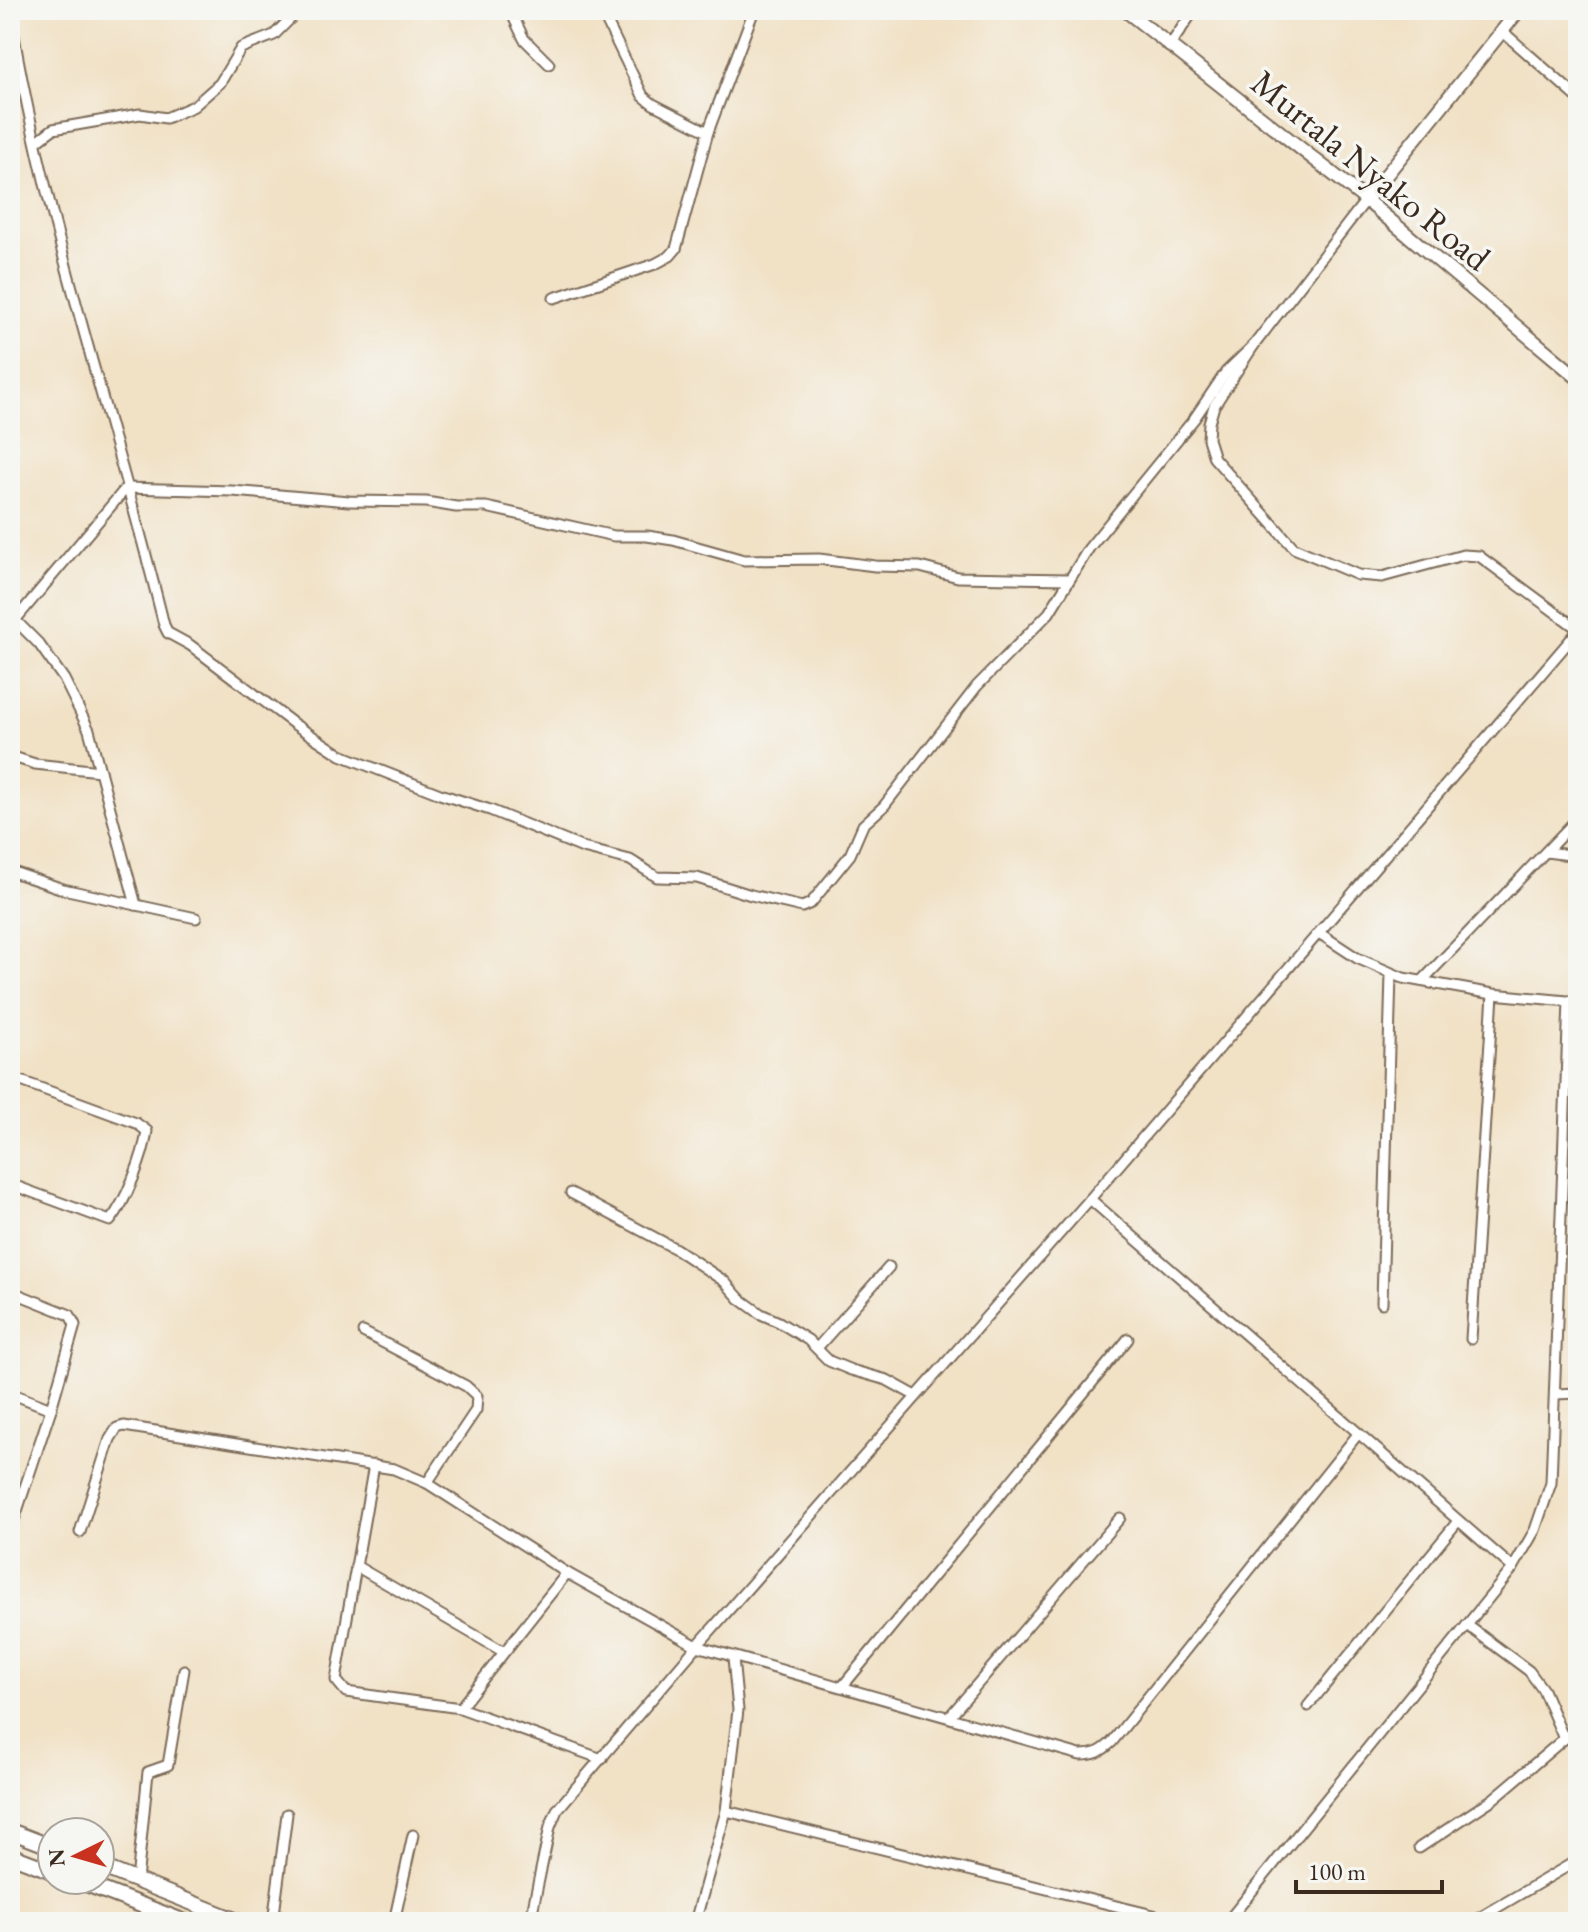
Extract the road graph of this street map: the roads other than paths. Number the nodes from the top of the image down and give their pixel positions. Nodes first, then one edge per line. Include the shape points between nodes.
1 (299, 10) edge
2 (510, 10) edge
3 (601, 10) edge
4 (754, 10) edge
5 (1125, 10) edge
6 (1194, 10) edge
7 (1519, 10) edge
8 (10, 12) edge
9 (1502, 31) junction
10 (1169, 47) junction
11 (549, 64) dead end
12 (1578, 98) edge
13 (708, 132) junction
14 (36, 142) junction
15 (1366, 200) junction
16 (554, 298) dead end
17 (1254, 345) junction
18 (1578, 378) edge
19 (126, 488) junction
20 (1069, 579) junction
21 (13, 617) edge
22 (1578, 630) edge
23 (10, 756) edge
24 (100, 771) junction
25 (1578, 818) edge
26 (1546, 852) junction
27 (1578, 856) edge
28 (10, 871) edge
29 (136, 905) junction
30 (196, 918) dead end
31 (1319, 933) junction
32 (1391, 974) junction
33 (1422, 981) junction
34 (1493, 994) junction
35 (1573, 1001) edge
36 (10, 1077) edge
37 (10, 1184) edge
38 (571, 1193) dead end
39 (1090, 1199) junction
40 (889, 1267) dead end
41 (10, 1291) edge
42 (1382, 1303) dead end
43 (363, 1332) dead end
44 (1128, 1339) dead end
45 (1471, 1339) dead end
46 (817, 1348) junction
47 (10, 1393) edge
48 (1578, 1393) edge
49 (1555, 1394) junction
50 (916, 1396) junction
51 (51, 1409) junction
52 (1358, 1434) junction
53 (374, 1465) junction
54 (427, 1483) junction
55 (14, 1505) edge
56 (1120, 1518) dead end
57 (1458, 1521) junction
58 (10, 1532) edge
59 (80, 1532) dead end
60 (356, 1566) junction
61 (1513, 1568) junction
62 (567, 1573) junction
63 (1467, 1625) junction
64 (697, 1646) junction
65 (504, 1652) junction
66 (733, 1658) junction
67 (184, 1670) dead end
68 (842, 1687) junction
69 (1308, 1706) dead end
70 (460, 1708) junction
71 (950, 1716) junction
72 (1578, 1727) edge
73 (1564, 1739) junction
74 (602, 1759) junction
75 (726, 1811) junction
76 (287, 1814) dead end
77 (10, 1831) edge
78 (413, 1835) dead end
79 (36, 1841) edge
80 (1419, 1848) dead end
81 (10, 1855) edge
82 (1578, 1860) edge
83 (36, 1865) edge
84 (116, 1872) edge
85 (137, 1881) junction
86 (116, 1895) edge
87 (1474, 1921) edge
88 (185, 1922) edge
89 (240, 1922) edge
90 (273, 1922) edge
91 (394, 1922) edge
92 (530, 1922) edge
93 (695, 1922) edge
94 (1180, 1922) edge
95 (1227, 1922) edge

1 - 14 street via 274,35 241,48 220,83 194,106 166,118 140,114 53,129
2 - 11 street via 521,35
3 - 13 street via 643,96
4 - 13 street
5 - 10 street, Murtala Nyako Road
6 - 10 street
7 - 9 street
8 - 14 street
9 - 12 street
9 - 15 street
10 - 15 street, Murtala Nyako Road
13 - 16 street via 670,256
14 - 19 street
15 - 17 street
15 - 18 street, Murtala Nyako Road
17 - 20 street via 1226,372
17 - 22 street via 1214,406 1208,439 1214,458 1294,548 1367,577 1479,556
19 - 20 street via 486,507 614,536 673,540 744,560 819,559 920,567 958,577
19 - 20 street via 168,633 341,755 583,848 630,860 657,877 697,878 802,907 850,855 863,825 884,806 977,686 1049,613
19 - 21 street
21 - 24 street via 68,685
22 - 31 street
23 - 24 street
24 - 29 street
25 - 26 street
26 - 27 street
26 - 33 street
28 - 29 street
29 - 30 street
31 - 32 street
31 - 39 street
32 - 33 street
32 - 42 street
33 - 34 street
34 - 35 street
34 - 45 street
35 - 49 street
36 - 37 street via 147,1131 120,1209 110,1221
38 - 46 street via 676,1249 761,1314
39 - 50 street
39 - 52 street
40 - 46 street
41 - 51 street via 70,1315 75,1325
43 - 54 street via 477,1396 476,1410
44 - 68 street
46 - 50 street via 829,1361 887,1380
47 - 51 street
48 - 49 street
49 - 61 street via 1551,1483 1535,1530
50 - 64 street
51 - 55 street
52 - 57 street
52 - 71 street via 1101,1752 1080,1755
53 - 54 street
53 - 59 street via 124,1426 110,1439
53 - 60 street
54 - 62 street
55 - 58 street
56 - 71 street
57 - 61 street
57 - 69 street
60 - 65 street
60 - 70 street via 336,1680 346,1692
61 - 63 street
62 - 64 street
62 - 65 street
63 - 73 street via 1537,1680
63 - 95 street
64 - 66 street
64 - 74 street
65 - 70 street
66 - 68 street
66 - 75 street via 738,1710
67 - 85 street via 168,1765 148,1772
68 - 71 street
70 - 74 street
72 - 73 street
73 - 80 street via 1493,1799
74 - 92 street via 557,1810
75 - 93 street
75 - 94 street
76 - 90 street
77 - 79 main road
78 - 91 street
81 - 83 main road
82 - 87 street
84 - 85 main road
85 - 89 main road
86 - 88 main road

